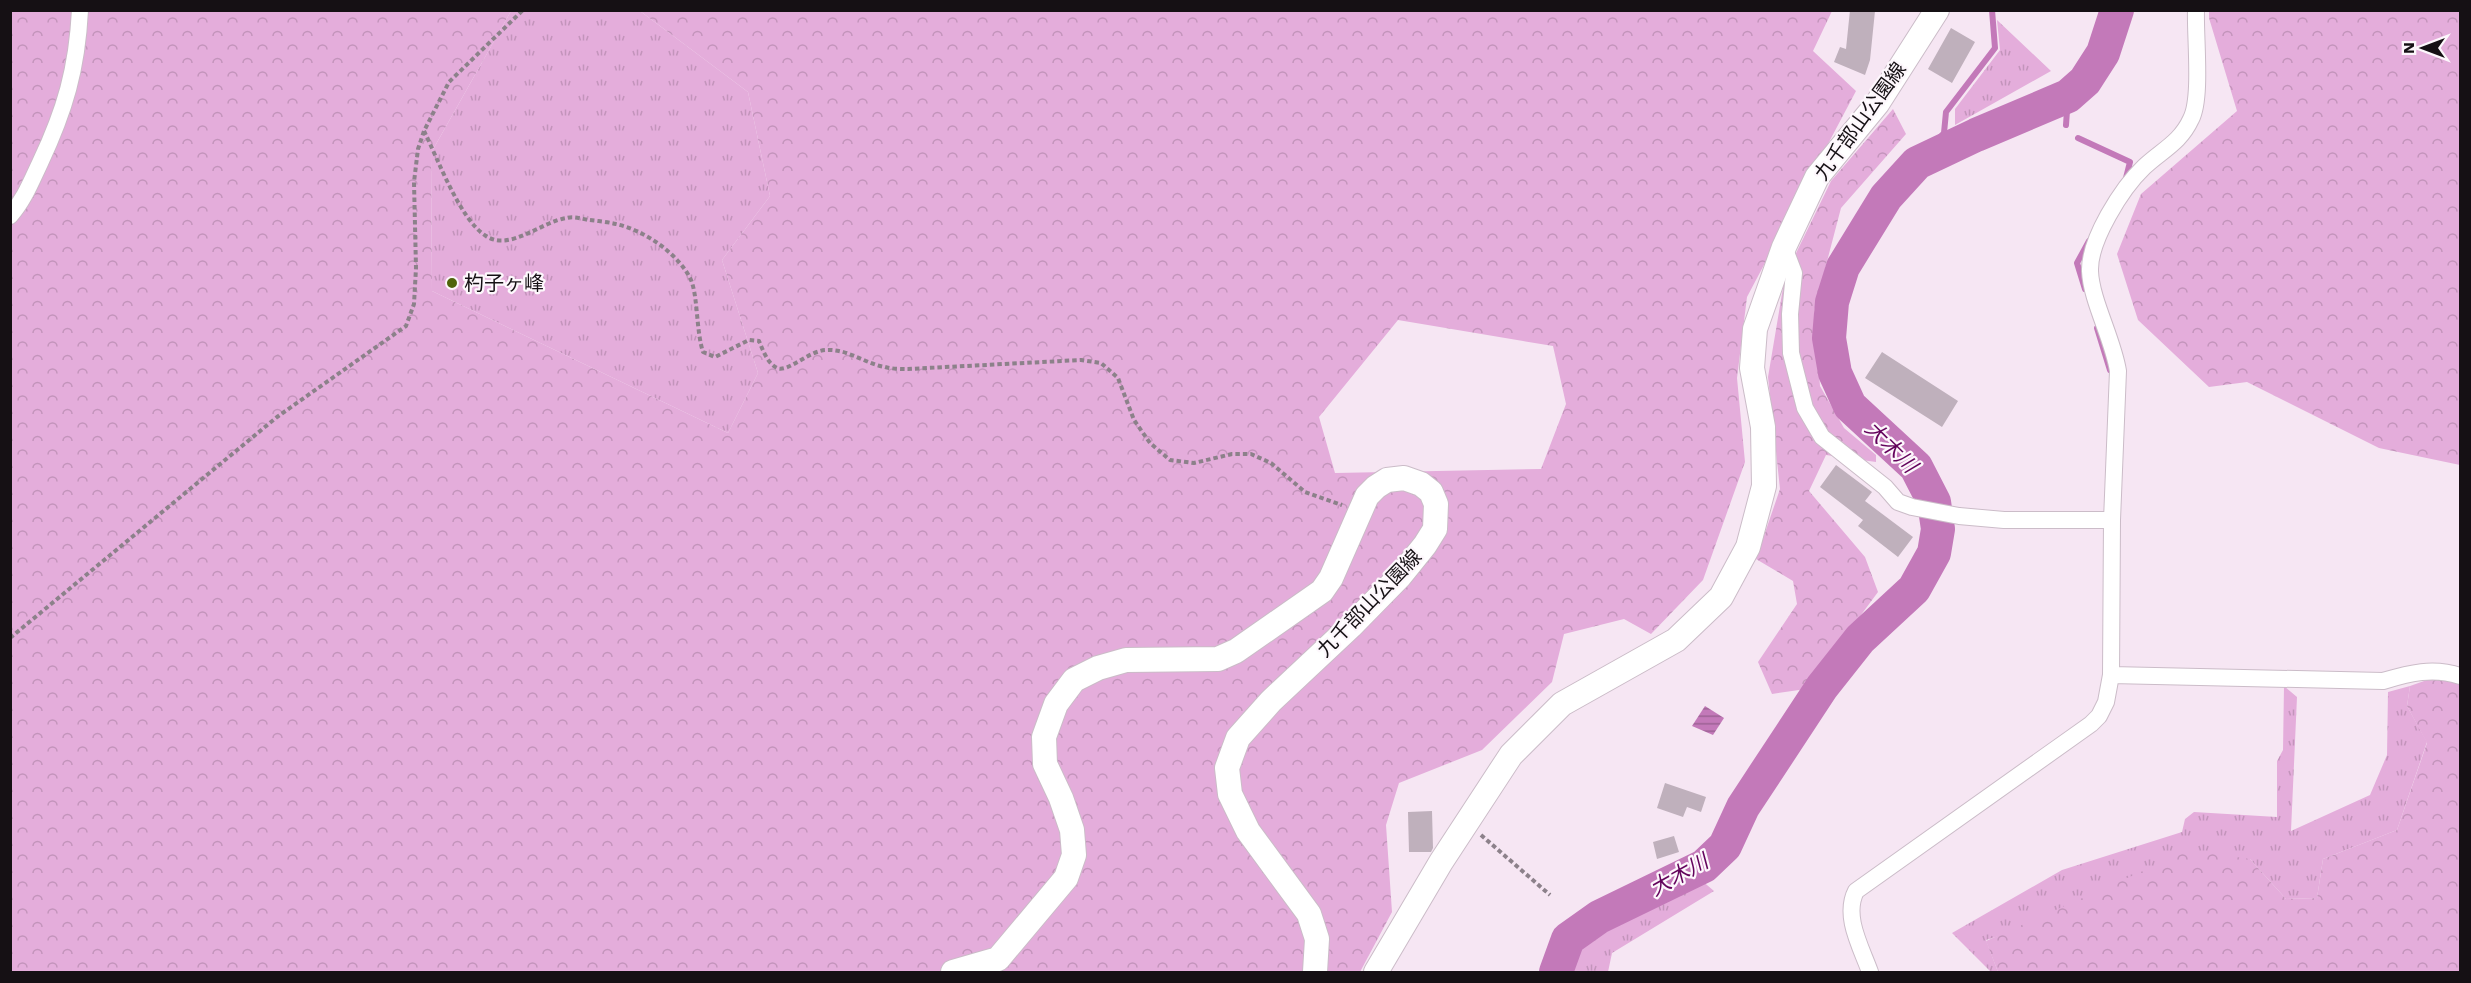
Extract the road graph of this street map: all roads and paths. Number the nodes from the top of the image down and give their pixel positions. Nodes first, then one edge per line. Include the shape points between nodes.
1 (80, 10) edge
2 (523, 10) edge
3 (1937, 10) edge
4 (2196, 10) edge
5 (424, 131) junction
6 (10, 216) edge
7 (1784, 247) junction
8 (1360, 511) junction
9 (2112, 520) junction
10 (10, 638) edge
11 (2111, 675) junction
12 (2460, 676) edge
13 (1473, 844) dead end
14 (1550, 895) dead end
15 (953, 972) edge
16 (1315, 972) edge
17 (1376, 972) edge
18 (1870, 972) edge

1 - 6 street via 73,76 57,127 23,201
2 - 5 path via 449,82
3 - 7 main road, 九千部山公園線 via 1877,104 1817,177
4 - 9 street via 2193,117 2180,139 2129,183 2103,226 2090,270 2118,371
5 - 8 path via 464,212 488,238 511,240 569,217 618,224 665,250 691,282 703,352 715,357 748,340 759,341 778,369 788,369 810,353 828,349 884,367 908,369 1081,360 1101,363 1118,378 1134,420 1150,443 1170,460 1194,463 1251,454 1271,463 1305,492
5 - 10 path via 414,182 414,304 406,326 277,417
7 - 9 street via 1794,273 1791,353 1805,408 1822,437 1898,502 1959,516 2004,520
7 - 17 main road, 九千部山公園線 via 1755,329 1752,368 1763,427 1764,486 1748,547 1721,597 1676,640 1562,704 1511,755
8 - 15 main road, 九千部山公園線 via 1322,591 1236,651 1218,659 1126,660 1074,680 1056,704 1044,737 1045,764 1072,830 1074,855 1066,878 998,959
8 - 16 main road, 九千部山公園線 via 1376,487 1387,480 1404,478 1431,492 1436,504 1435,529 1400,576 1238,738 1227,768 1230,794 1248,831 1309,914 1317,939
9 - 11 street
11 - 12 street via 2383,681 2418,671 2445,671
11 - 18 street via 2106,702 2091,724 1857,891 1851,902 1851,916
13 - 14 path via 1480,835

